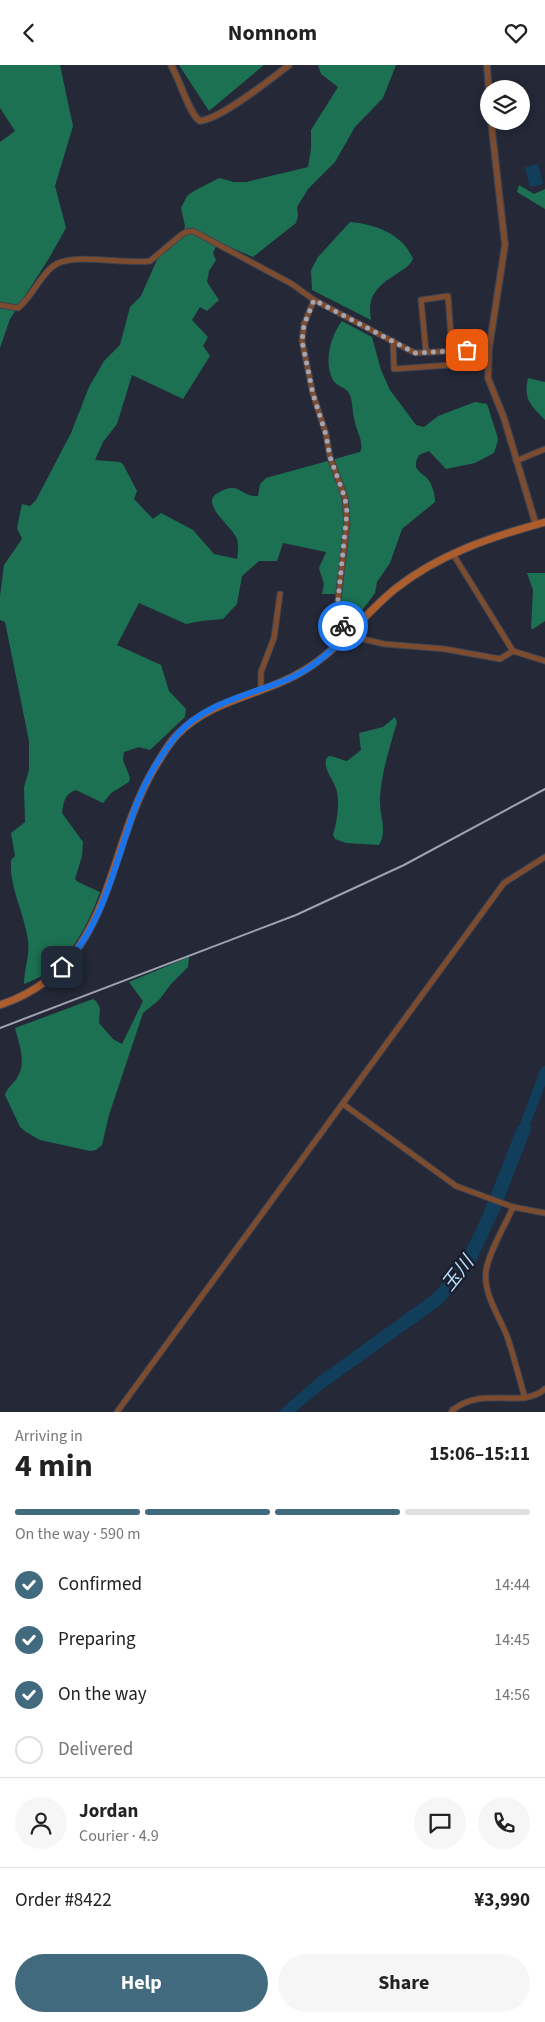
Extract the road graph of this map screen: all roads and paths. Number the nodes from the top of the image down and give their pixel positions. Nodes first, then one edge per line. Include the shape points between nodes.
1 (171, 65) edge
2 (289, 65) edge
3 (486, 65) edge
4 (488, 80) edge
5 (492, 130) edge
6 (314, 300) junction
7 (0, 305) edge
8 (392, 341) junction
9 (489, 349) junction
10 (452, 350) junction
11 (467, 350) junction
12 (426, 351) junction
13 (545, 449) edge
14 (516, 461) junction
15 (545, 522) edge
16 (536, 525) junction
17 (453, 554) junction
18 (280, 594) dead end
19 (346, 635) junction
20 (513, 651) junction
21 (545, 661) edge
22 (261, 689) junction
23 (544, 859) edge
24 (0, 1005) edge
25 (343, 1104) junction
26 (513, 1207) junction
27 (545, 1213) edge
28 (545, 1389) edge
29 (525, 1398) junction
30 (452, 1411) edge
31 (118, 1412) edge

1 - 2 street via 182,84 191,111 200,121 210,119 237,103
3 - 4 street
5 - 9 street via 504,245
6 - 7 street via 292,284 193,231 186,231 150,261 63,260 44,275 26,302 18,308
6 - 8 street
6 - 19 street via 304,325 302,341 330,457 345,498 346,524 338,600
8 - 11 street via 394,369 464,364
8 - 12 street via 415,353
9 - 11 street
9 - 14 street via 488,378 504,417
10 - 11 street
10 - 12 street
10 - 12 street via 448,296 421,300
13 - 14 street
14 - 16 street
15 - 16 main road
16 - 17 main road via 481,541
17 - 19 main road via 438,560 394,590
17 - 20 street
18 - 22 street via 274,638 261,672
19 - 20 street via 384,644 445,649 500,659
19 - 22 main road via 332,651 301,673
20 - 21 street
22 - 24 main road via 211,710 177,735 151,774 138,801 96,919 74,955 50,980
23 - 25 street via 504,883
25 - 26 street via 456,1187
25 - 31 street
26 - 27 street
26 - 29 street via 491,1255 485,1278
28 - 29 street
29 - 30 street via 469,1400

